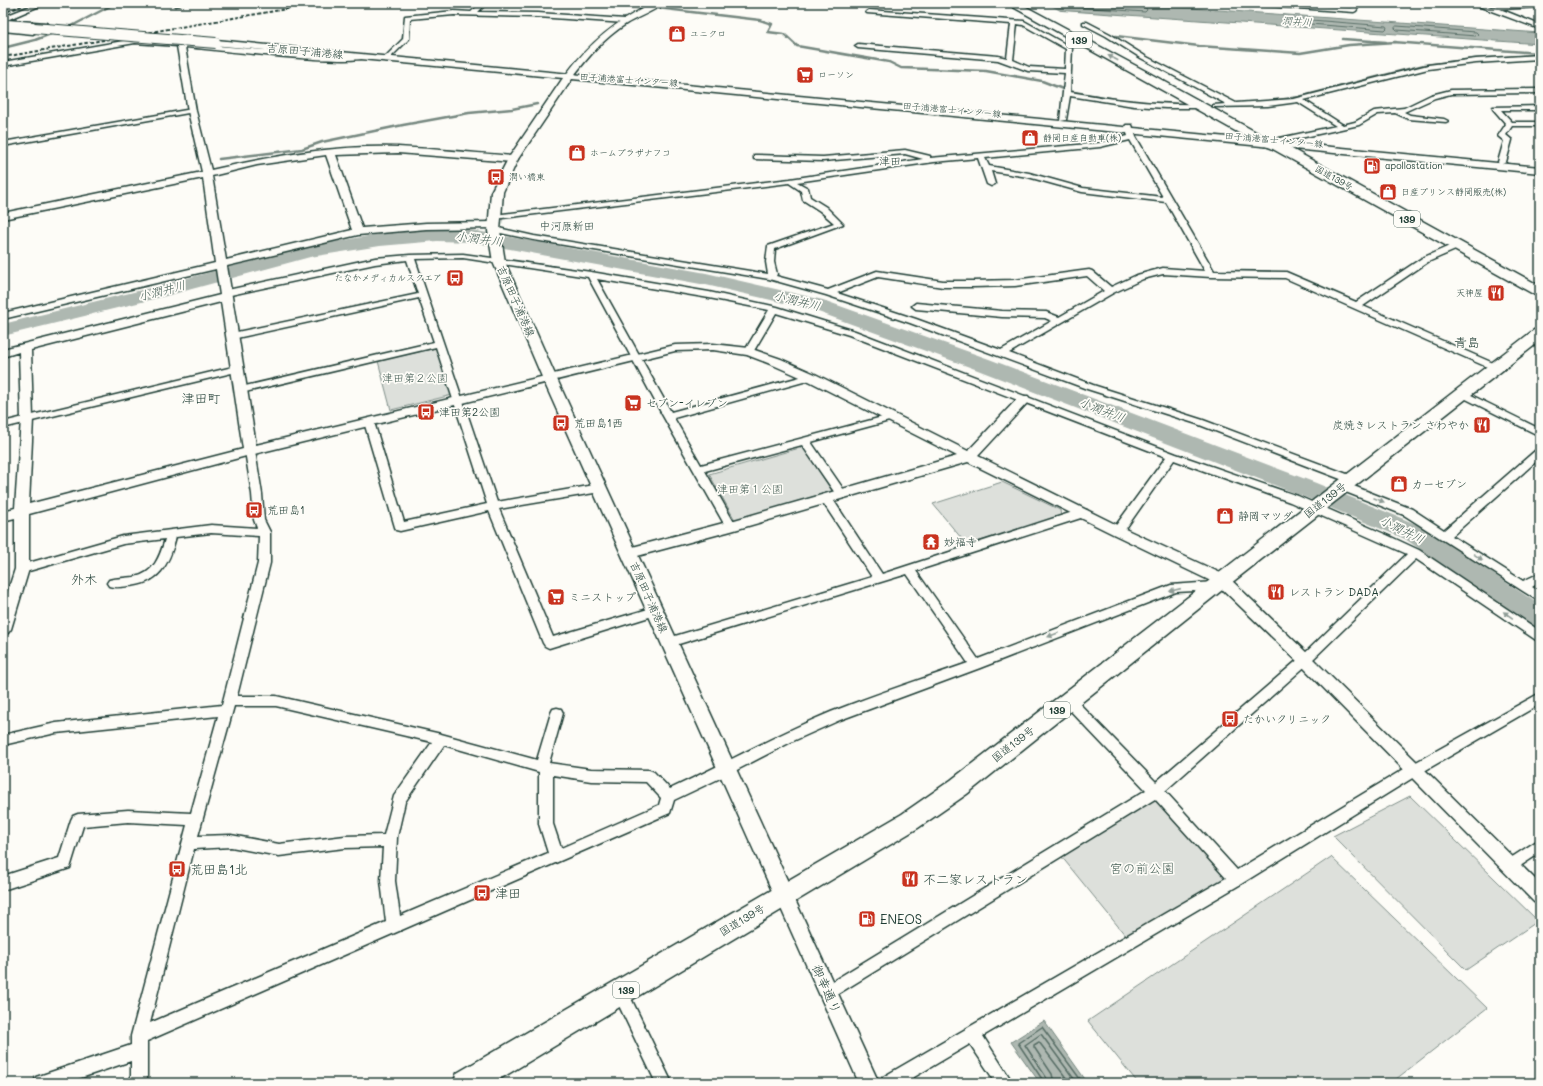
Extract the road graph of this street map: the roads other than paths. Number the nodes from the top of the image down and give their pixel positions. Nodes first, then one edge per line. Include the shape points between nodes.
1 (43, 3) edge
2 (484, 3) edge
3 (660, 3) edge
4 (1011, 3) edge
5 (1255, 3) edge
6 (1358, 3) edge
7 (1476, 3) edge
8 (1302, 5) edge
9 (1540, 6) edge
10 (1491, 8) junction
11 (869, 12) dead end
12 (472, 14) junction
13 (3, 20) edge
14 (625, 21) junction
15 (1014, 22) junction
16 (3, 25) edge
17 (1081, 25) joint
18 (1540, 27) edge
19 (3, 29) edge
20 (182, 46) junction
21 (858, 46) dead end
22 (363, 57) junction
23 (1540, 57) edge
24 (376, 58) junction
25 (387, 58) junction
26 (1010, 61) junction
27 (3, 64) edge
28 (1068, 70) junction
29 (1152, 74) junction
30 (569, 76) junction
31 (1540, 91) edge
32 (1067, 93) junction
33 (1299, 100) junction
34 (1202, 106) junction
35 (1215, 106) junction
36 (1235, 106) junction
37 (1540, 108) edge
38 (192, 111) junction
39 (1397, 111) junction
40 (1062, 120) junction
41 (1444, 121) dead end
42 (1510, 124) junction
43 (1540, 124) edge
44 (1343, 128) junction
45 (1131, 132) junction
46 (1259, 139) junction
47 (1276, 143) junction
48 (3, 144) edge
49 (330, 152) junction
50 (980, 155) junction
51 (757, 157) dead end
52 (513, 159) junction
53 (934, 160) junction
54 (1502, 162) junction
55 (1540, 165) edge
56 (986, 168) junction
57 (1540, 170) edge
58 (208, 174) junction
59 (790, 180) junction
60 (991, 184) dead end
61 (1167, 200) junction
62 (3, 216) edge
63 (494, 226) junction
64 (358, 232) junction
65 (1457, 246) junction
66 (410, 257) junction
67 (498, 259) junction
68 (222, 265) junction
69 (1211, 274) junction
70 (591, 275) junction
71 (770, 277) junction
72 (1110, 291) junction
73 (1540, 292) edge
74 (829, 293) junction
75 (226, 295) junction
76 (423, 295) junction
77 (916, 306) dead end
78 (1356, 306) junction
79 (774, 309) junction
80 (3, 316) edge
81 (1059, 320) junction
82 (1540, 333) edge
83 (232, 336) junction
84 (438, 344) junction
85 (25, 348) junction
86 (749, 352) junction
87 (3, 353) edge
88 (1001, 354) junction
89 (636, 357) junction
90 (1497, 368) junction
91 (237, 369) junction
92 (549, 377) junction
93 (811, 377) junction
94 (241, 390) junction
95 (1463, 394) junction
96 (456, 400) junction
97 (1024, 400) junction
98 (668, 416) junction
99 (890, 418) junction
100 (27, 419) junction
101 (369, 422) junction
102 (3, 425) edge
103 (1540, 433) edge
104 (805, 441) junction
105 (250, 451) junction
106 (1540, 452) edge
107 (1172, 456) junction
108 (970, 457) junction
109 (700, 469) junction
110 (1344, 485) junction
111 (600, 488) junction
112 (841, 493) junction
113 (826, 498) junction
114 (493, 506) junction
115 (1315, 508) junction
116 (22, 511) junction
117 (1083, 513) junction
118 (3, 516) edge
119 (731, 526) junction
120 (1118, 530) junction
121 (264, 532) junction
122 (172, 533) junction
123 (1446, 535) junction
124 (630, 553) junction
125 (1415, 553) junction
126 (22, 569) junction
127 (909, 569) junction
128 (1540, 577) edge
129 (880, 579) junction
130 (113, 583) dead end
131 (1218, 583) junction
132 (1523, 587) junction
133 (1540, 598) edge
134 (655, 610) junction
135 (6, 613) edge
136 (3, 629) edge
137 (1540, 638) edge
138 (669, 642) junction
139 (1305, 660) junction
140 (976, 665) junction
141 (1540, 698) edge
142 (1069, 701) junction
143 (227, 706) junction
144 (557, 713) dead end
145 (441, 739) junction
146 (3, 740) edge
147 (543, 767) junction
148 (726, 769) junction
149 (1414, 770) junction
150 (1156, 791) junction
151 (668, 796) junction
152 (196, 819) junction
153 (390, 841) junction
154 (189, 843) junction
155 (1540, 845) edge
156 (556, 855) junction
157 (1511, 866) junction
158 (1236, 879) junction
159 (3, 882) edge
160 (784, 895) junction
161 (1540, 896) edge
162 (394, 926) junction
163 (621, 992) junction
164 (828, 992) junction
165 (972, 1034) junction
166 (138, 1043) junction
167 (48, 1082) edge
168 (139, 1083) edge
169 (467, 1083) edge
170 (664, 1083) edge
171 (869, 1083) edge
172 (889, 1083) edge
173 (1005, 1083) edge

1 - 13 street
2 - 12 street
3 - 14 street
29 -> 4 highway, 国道139号 / 139
5 - 8 street
6 - 8 street via 1354,10
7 - 10 street
9 - 10 street
10 - 18 street
11 - 15 street
12 - 14 street via 538,15
12 - 25 street via 407,17 406,39
13 - 19 street via 46,25 33,32
14 - 30 street via 593,47
15 - 26 street
15 - 28 street via 1024,23 1069,48
16 - 22 main road, 吉原田子浦港線, bridge
17 - 29 highway, 国道139号 / 139
17 - 36 street via 1108,35 1143,57
20 - 22 street via 335,58
20 - 24 street via 192,38 200,38 362,53
20 - 27 street via 132,42
20 - 38 street
21 - 26 street
22 - 24 main road, 吉原田子浦港線
23 - 33 street via 1428,67
24 - 25 main road, 吉原田子浦港線
25 - 30 main road, 吉原田子浦港線
26 - 28 street via 1028,69
28 - 32 street
29 - 34 highway, 国道139号 / 139
29 - 35 highway, 国道139号 / 139
30 - 40 main road, 田子浦港富士インター線 via 670,83
30 - 45 main road, 田子浦港富士インター線
30 - 52 main road, 吉原田子浦港線
31 - 39 street via 1451,92 1433,96 1405,110
32 - 34 street via 1170,108
32 - 40 street
33 - 36 street
33 - 44 street
34 - 46 highway, 国道139号 / 139
35 - 36 street
35 - 47 highway, 国道139号 / 139
37 - 42 street via 1495,108
38 - 48 street
38 - 58 street
39 - 41 street via 1408,117
39 - 44 street via 1376,112 1357,124
40 - 45 main road, 田子浦港富士インター線
42 - 43 street
42 - 54 street via 1502,136 1508,140
44 - 47 street via 1288,138
45 - 46 main road, 田子浦港富士インター線
45 - 47 main road, 田子浦港富士インター線
45 - 50 street via 1100,145
45 - 61 street
46 - 47 highway, 国道139号 / 139
47 - 54 main road, 田子浦港富士インター線
47 - 57 main road, 田子浦港富士インター線
47 - 65 highway, 国道139号 / 139
49 - 52 street via 398,150
49 - 58 street via 290,156
49 - 64 street
50 - 53 street
50 - 56 street
51 - 53 street via 822,159 905,152
52 - 63 main road, 吉原田子浦港線 via 498,192
53 - 59 street
54 - 55 main road, 田子浦港富士インター線
56 - 60 street
56 - 61 street via 1029,175 1082,190
58 - 62 street
58 - 68 street
59 - 63 street
59 - 71 street via 805,190 806,198 839,224 772,248 770,262 773,274
61 - 69 street
63 - 64 street via 450,224
63 - 67 main road, 吉原田子浦港線
63 - 71 street via 534,238
64 - 68 street
65 - 73 highway, 国道139号 / 139
65 - 78 street via 1426,260
66 - 67 street via 463,256
66 - 75 street via 336,268
66 - 76 street
67 - 70 street
67 - 92 main road, 吉原田子浦港線
68 - 75 street
68 - 80 street
69 - 72 street via 1163,271 1140,277
69 - 78 street via 1286,275
70 - 79 street
70 - 89 street
71 - 74 street
72 - 74 street via 1089,273 1015,283 973,284 943,284 877,274
72 - 81 street
74 - 88 street via 906,318
75 - 83 street
75 - 85 street
76 - 83 street
76 - 84 street
77 - 81 street via 1002,314 1046,315
78 - 90 street
79 - 86 street
79 - 97 street via 852,333
81 - 88 street
82 - 90 highway, 国道139号 / 139
83 - 91 street
84 - 94 street
84 - 96 street
85 - 87 street
85 - 100 street
86 - 89 street via 713,347 675,348
86 - 93 street
88 - 110 street via 1090,387 1200,422
89 - 92 street
89 - 98 street
90 - 95 highway, 国道139号 / 139
91 - 94 street
91 - 100 street
92 - 96 street
92 - 111 main road, 吉原田子浦港線
93 - 98 street
93 - 99 street
94 - 105 street
95 - 103 street
95 - 110 highway, 国道139号 / 139
96 - 101 street
96 - 114 street
97 - 107 street
97 - 108 street
98 - 109 street
99 - 104 street
99 - 108 street
100 - 102 street
100 - 116 street
101 - 105 street
101 - 114 street via 400,527
104 - 109 street
104 - 112 street
105 - 116 street
105 - 121 street via 259,520
106 - 123 street
107 - 115 street
107 - 120 street
108 - 112 street
108 - 117 street
109 - 119 street
110 - 115 highway, 国道139号 / 139
110 -> 123 street via 1408,512
111 - 114 street
111 - 124 main road, 吉原田子浦港線
112 - 113 street
113 - 119 street
113 - 129 street
114 - 134 street via 549,643
115 - 125 street via 1394,541
115 - 131 highway, 国道139号 / 139
116 - 118 street
116 - 126 street
117 - 120 street
117 - 127 street
119 - 124 street
120 - 131 street
121 - 122 street via 210,529
121 - 143 street via 264,563
122 - 126 street via 123,540
122 - 130 street via 161,564 152,574 144,579
123 -> 132 street
124 - 134 main road, 吉原田子浦港線
137 -> 125 street
125 - 139 street
126 - 135 street
127 - 129 street
127 - 140 street
128 - 132 street
129 - 138 street
131 - 139 street
131 -> 140 street via 1176,588
131 - 142 highway, 国道139号 / 139
132 - 133 street
134 - 138 main road, 吉原田子浦港線
135 - 136 street
138 - 148 main road, 吉原田子浦港線
139 - 149 street
139 - 150 street
140 - 148 street via 836,716
141 - 149 street
142 - 150 street
142 - 160 highway, 国道139号 / 139 via 959,787 910,821
143 - 145 street via 276,701
143 - 146 street via 56,728
143 - 152 street
144 - 147 street
145 - 147 street
145 - 153 street via 399,800
147 - 151 street via 591,775 649,776
147 - 156 street via 546,824
148 - 151 street
148 - 160 main road, 吉原田子浦港線
149 - 157 street
149 - 158 street
150 - 158 street
150 - 164 street
151 - 156 street via 665,809
152 - 154 street
152 - 159 street via 128,816 78,820 65,863
153 - 154 street via 345,842 279,850 231,841
153 - 162 street via 388,881
154 - 166 street
155 - 157 street
156 - 162 street
157 - 161 street
158 - 165 street
160 - 163 highway, 国道139号 / 139
160 - 164 street, 御幸通り
162 - 166 street
163 - 169 highway, 国道139号 / 139
163 - 170 street
164 - 171 street, 御幸通り
165 - 172 street
165 - 173 street
166 - 167 street
166 - 168 street

